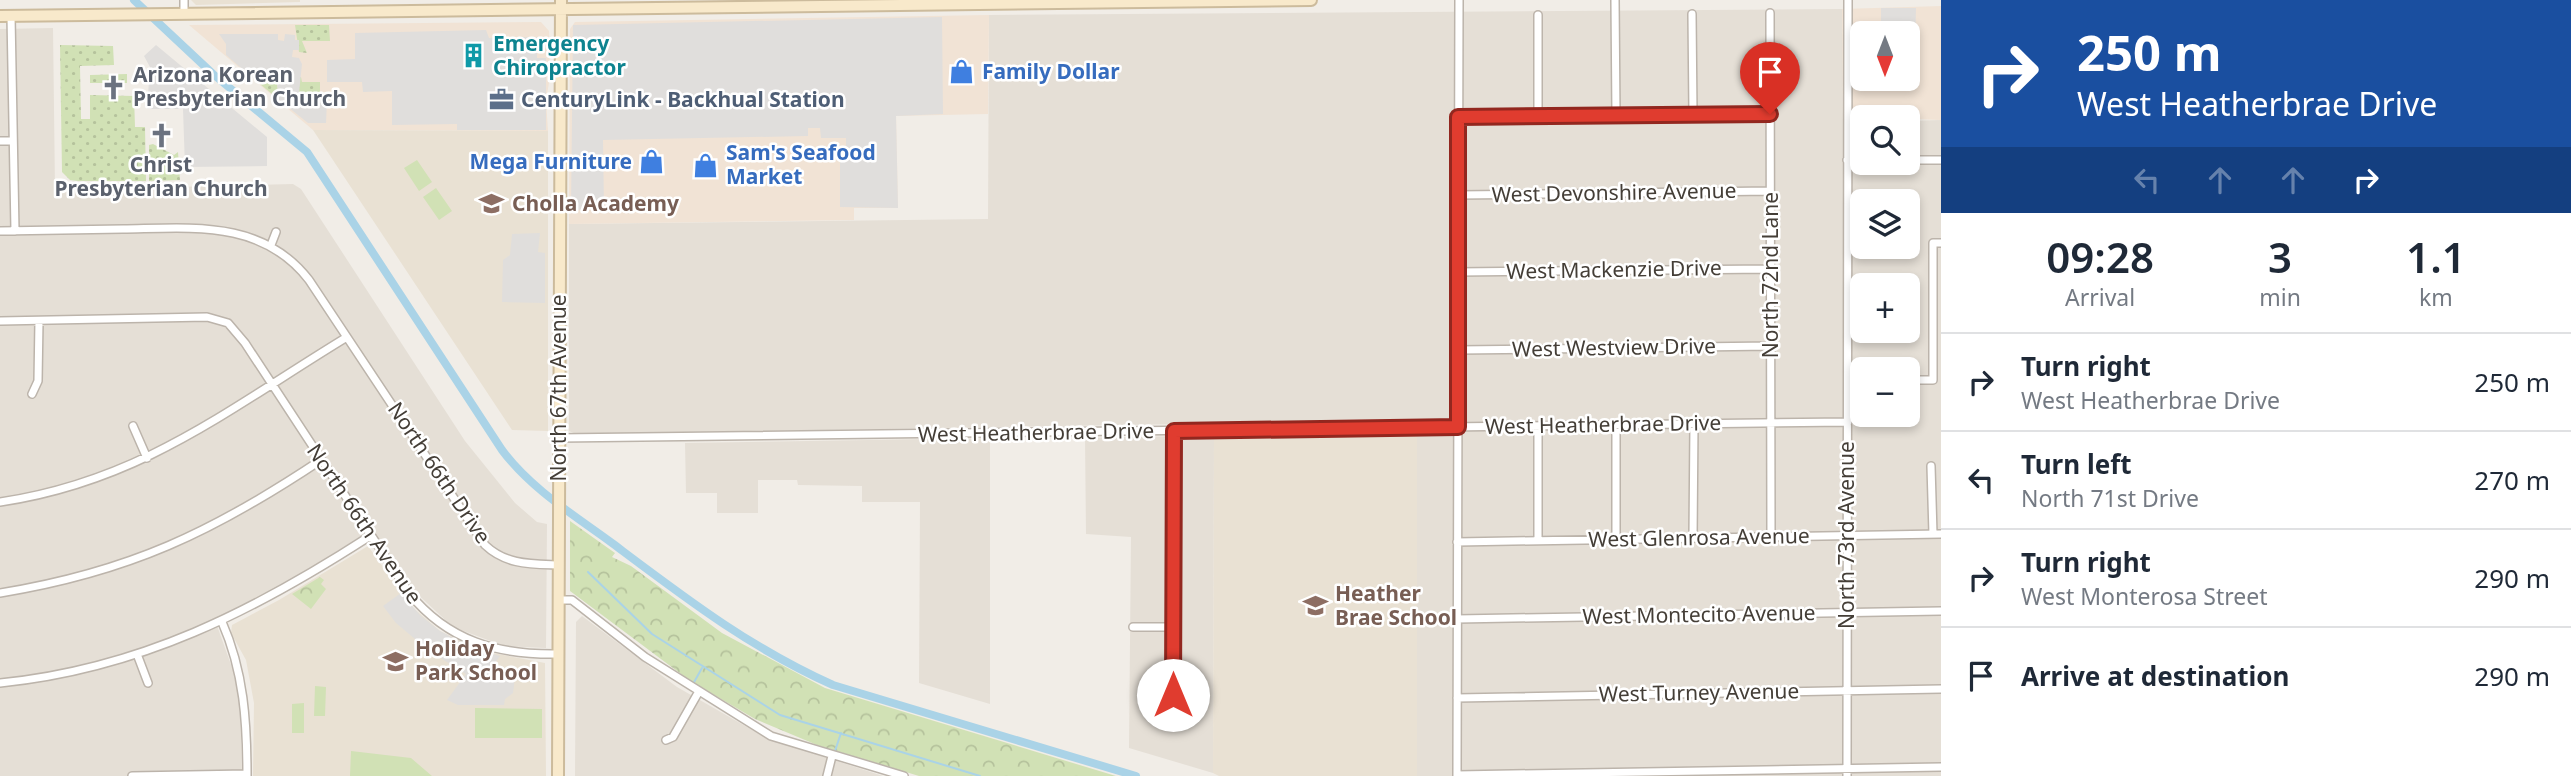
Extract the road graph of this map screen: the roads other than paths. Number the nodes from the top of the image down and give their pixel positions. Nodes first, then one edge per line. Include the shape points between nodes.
1 (184, 0) edge
2 (1311, 0) edge
3 (1459, 0) edge
4 (1615, 0) edge
5 (1847, 0) edge
6 (561, 5) edge
7 (184, 13) junction
8 (1770, 13) dead end
9 (1692, 14) dead end
10 (1538, 15) dead end
11 (6, 16) edge
12 (1693, 114) junction
13 (1770, 114) junction
14 (1616, 115) junction
15 (1538, 116) junction
16 (1458, 117) junction
17 (0, 141) edge
18 (13, 141) junction
19 (1847, 160) joint
20 (1920, 160) edge
21 (1941, 160) edge
22 (1770, 191) junction
23 (1458, 194) junction
24 (0, 231) edge
25 (16, 231) junction
26 (276, 232) dead end
27 (1941, 243) edge
28 (271, 245) junction
29 (1771, 269) junction
30 (1458, 272) junction
31 (0, 321) edge
32 (39, 321) junction
33 (347, 337) junction
34 (1771, 346) junction
35 (1458, 350) junction
36 (1920, 380) edge
37 (1848, 381) joint
38 (271, 385) junction
39 (32, 394) dead end
40 (1848, 422) junction
41 (1771, 423) junction
42 (1694, 424) junction
43 (1616, 425) junction
44 (133, 426) dead end
45 (1538, 426) junction
46 (1458, 427) junction
47 (1174, 431) junction
48 (559, 438) junction
49 (147, 458) junction
50 (321, 460) junction
51 (1931, 466) dead end
52 (0, 502) edge
53 (1937, 534) edge
54 (1847, 535) junction
55 (370, 536) junction
56 (1771, 537) junction
57 (1693, 538) junction
58 (1538, 540) junction
59 (1616, 540) junction
60 (1457, 542) junction
61 (558, 565) junction
62 (0, 593) edge
63 (558, 600) junction
64 (1941, 611) edge
65 (1847, 613) junction
66 (1457, 619) junction
67 (222, 622) junction
68 (1133, 628) dead end
69 (1173, 628) junction
70 (137, 654) junction
71 (558, 654) junction
72 (0, 683) edge
73 (148, 683) dead end
74 (1941, 689) edge
75 (1846, 690) junction
76 (698, 693) junction
77 (1457, 698) junction
78 (1173, 717) dead end
79 (666, 740) dead end
80 (832, 756) junction
81 (1941, 767) edge
82 (1847, 772) edge
83 (247, 775) edge
84 (1457, 775) edge
85 (132, 776) edge
86 (558, 776) edge
87 (827, 776) edge
88 (904, 776) edge

1 - 7 street
2 - 6 main road
3 - 16 street
4 - 14 street
5 - 19 street, North 73rd Avenue
6 - 7 main road
6 - 48 main road, North 67th Avenue
7 - 11 main road
8 - 13 street, North 72nd Lane
9 - 12 street
10 - 15 street
11 - 18 street
12 - 13 street
12 - 14 street
13 - 22 street, North 72nd Lane
14 - 15 street
15 - 16 street
16 - 23 street
17 - 18 street
18 - 25 street
19 - 37 street, North 73rd Avenue
20 - 21 street
22 - 23 street, West Devonshire Avenue
22 - 29 street, North 72nd Lane
23 - 30 street
24 - 25 street
25 - 28 street via 218,228
26 - 28 street
27 - 36 street via 1933,243 1933,380
28 - 33 street via 296,263
29 - 30 street, West Mackenzie Drive
29 - 34 street, North 72nd Lane
30 - 35 street
31 - 32 street
32 - 38 street via 217,318 234,329
32 - 39 street via 38,381
33 - 38 street
33 - 61 street, North 66th Drive via 485,545 514,562
34 - 35 street, West Westview Drive
34 - 41 street, North 72nd Lane
35 - 46 street
37 - 40 street, North 73rd Avenue
38 - 49 street via 211,425
38 - 50 street, North 66th Avenue
40 - 41 street, West Heatherbrae Drive
40 - 54 street, North 73rd Avenue
41 - 42 street, West Heatherbrae Drive
41 - 56 street, North 72nd Lane
42 - 43 street, West Heatherbrae Drive
42 - 57 street
43 - 45 street, West Heatherbrae Drive
43 - 59 street
44 - 49 street
45 - 46 street, West Heatherbrae Drive
45 - 58 street
46 - 47 street, West Heatherbrae Drive
46 - 60 street
47 - 48 street, West Heatherbrae Drive
47 - 69 street
48 - 61 main road, North 67th Avenue
49 - 52 street via 78,484
50 - 55 street, North 66th Avenue
50 - 62 street via 258,502 185,541 109,569
51 - 53 street
53 - 54 street, West Glenrosa Avenue
54 - 56 street, West Glenrosa Avenue
54 - 65 street, North 73rd Avenue
55 - 67 street
55 - 71 street, North 66th Avenue via 419,605 452,633 510,652
56 - 57 street, West Glenrosa Avenue
57 - 59 street, West Glenrosa Avenue
58 - 59 street, West Glenrosa Avenue
58 - 60 street, West Glenrosa Avenue
60 - 66 street
61 - 63 main road, North 67th Avenue
63 - 71 main road, North 67th Avenue
63 - 76 street via 572,600
64 - 65 street, West Montecito Avenue
65 - 66 street, West Montecito Avenue
65 - 75 street, North 73rd Avenue
66 - 77 street
67 - 70 street
67 - 83 street via 245,702
68 - 69 street
69 - 78 street
70 - 72 street via 76,671
70 - 73 street
71 - 86 main road, North 67th Avenue
74 - 75 street, West Turney Avenue
75 - 77 street, West Turney Avenue
75 - 82 street, North 73rd Avenue
76 - 79 street via 673,737
76 - 80 street via 771,736
77 - 84 street
80 - 87 street
80 - 88 street
81 - 82 street
82 - 84 street
83 - 85 street

